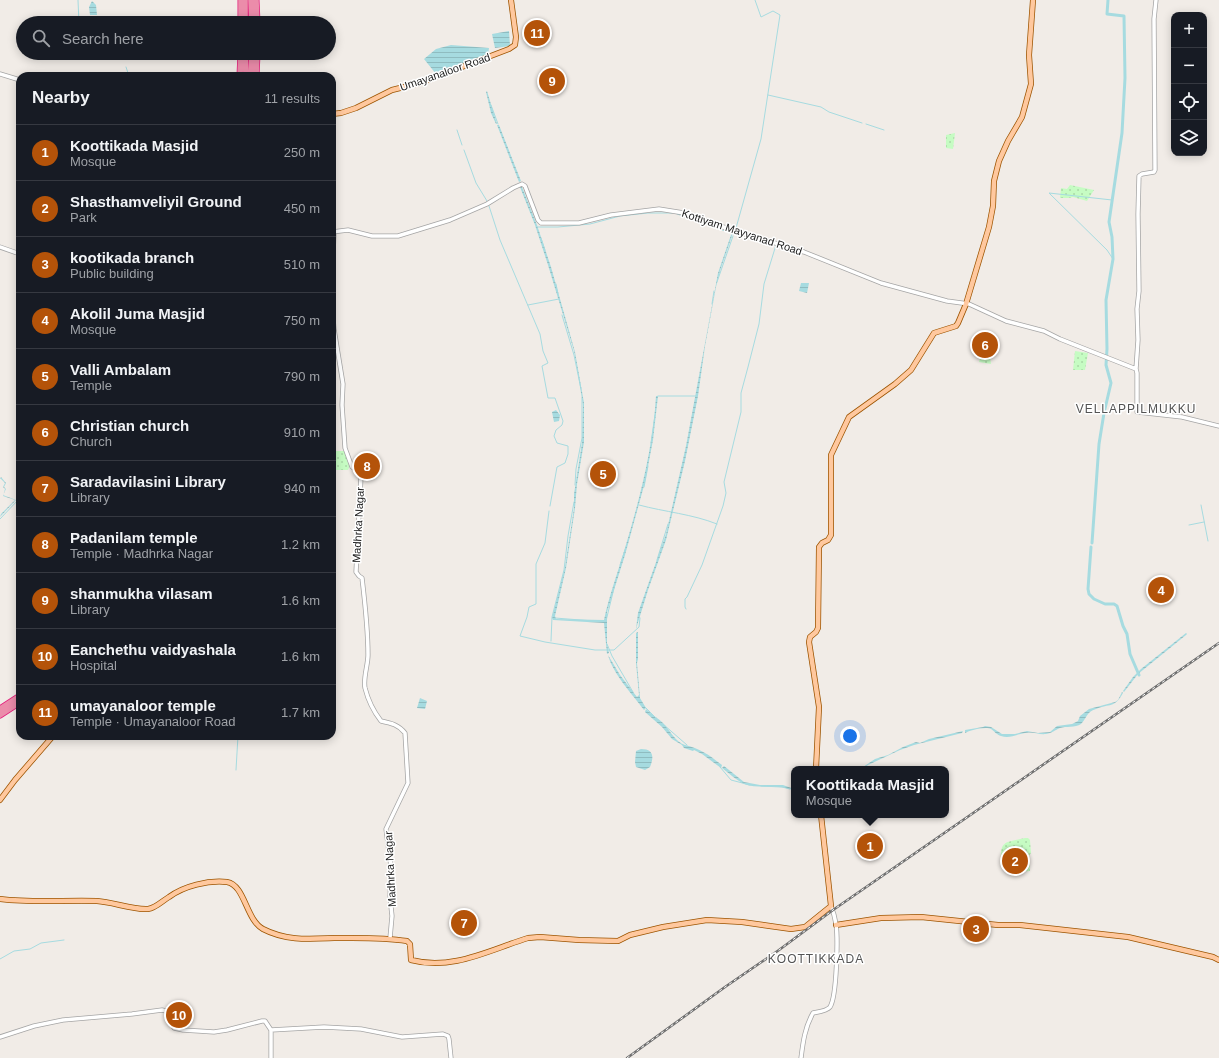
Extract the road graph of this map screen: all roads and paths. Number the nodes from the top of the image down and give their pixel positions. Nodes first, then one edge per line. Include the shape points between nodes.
1 (241, 0) edge
2 (245, 0) edge
3 (251, 0) edge
4 (256, 0) edge
5 (511, 0) edge
6 (1033, 0) edge
7 (1156, 0) edge
8 (241, 16) edge
9 (245, 16) edge
10 (252, 16) edge
11 (257, 16) edge
12 (241, 60) edge
13 (245, 60) edge
14 (252, 60) edge
15 (257, 60) edge
16 (240, 72) edge
17 (246, 72) edge
18 (252, 72) edge
19 (256, 72) edge
20 (0, 74) edge
21 (16, 79) edge
22 (336, 114) edge
23 (336, 232) edge
24 (0, 248) edge
25 (16, 253) edge
26 (966, 304) junction
27 (336, 341) edge
28 (1136, 369) junction
29 (1219, 426) edge
30 (16, 699) edge
31 (16, 705) edge
32 (0, 709) edge
33 (0, 715) edge
34 (50, 740) edge
35 (816, 766) edge
36 (0, 800) edge
37 (821, 818) edge
38 (0, 900) edge
39 (831, 906) junction
40 (836, 925) junction
41 (390, 938) junction
42 (1219, 960) edge
43 (270, 1030) junction
44 (0, 1037) edge
45 (271, 1058) edge
46 (451, 1058) edge
47 (801, 1058) edge

1 - 8 highway
2 - 9 highway
3 - 10 highway
4 - 11 highway
5 - 22 main road, Umayanaloor Road via 516,38 515,45 509,49 420,83 392,90 356,108
6 - 26 main road via 1029,55 1031,84 1022,117 999,161 989,227
7 - 28 street via 1155,170 1139,176
12 - 16 highway
13 - 17 highway
14 - 18 highway
15 - 19 highway
20 - 21 street
23 - 26 street, Kottiyam Mayyanad Road via 348,230 372,236 398,236 450,220 487,204 522,184 541,223 579,223 611,215 659,209 684,213 804,252 881,283
24 - 25 street
26 - 28 street, Kottiyam Mayyanad Road via 1006,321 1044,331
26 - 35 main road via 956,326 934,333 911,370 849,417 831,453 831,535 819,547 818,628 809,642 820,707
27 - 41 street, Madhrka Nagar via 343,384 345,448 352,467 360,472 361,477 356,572 362,578 367,623 368,657 365,688 381,721 393,723 404,733 408,783 386,829 391,867
28 - 29 street via 1137,412 1182,417
30 - 32 highway
31 - 33 highway
34 - 36 main road
37 - 39 main road
38 - 41 main road via 97,901 149,909 188,887 211,882 228,882 240,893 252,920 261,928 276,934 310,940
39 - 40 street
39 - 41 main road via 805,927 791,929 707,920 659,927 618,941 528,938 457,962 411,960 408,942
40 - 42 main road via 882,918 921,916 1020,925 1128,937
40 - 47 street via 837,952 831,1005 828,1009 813,1013
43 - 44 street via 262,1020 227,1030 183,1030 174,1028 170,1012 162,1010 63,1020
43 - 45 street
43 - 46 street via 324,1027 361,1029 402,1037 444,1034 449,1039

